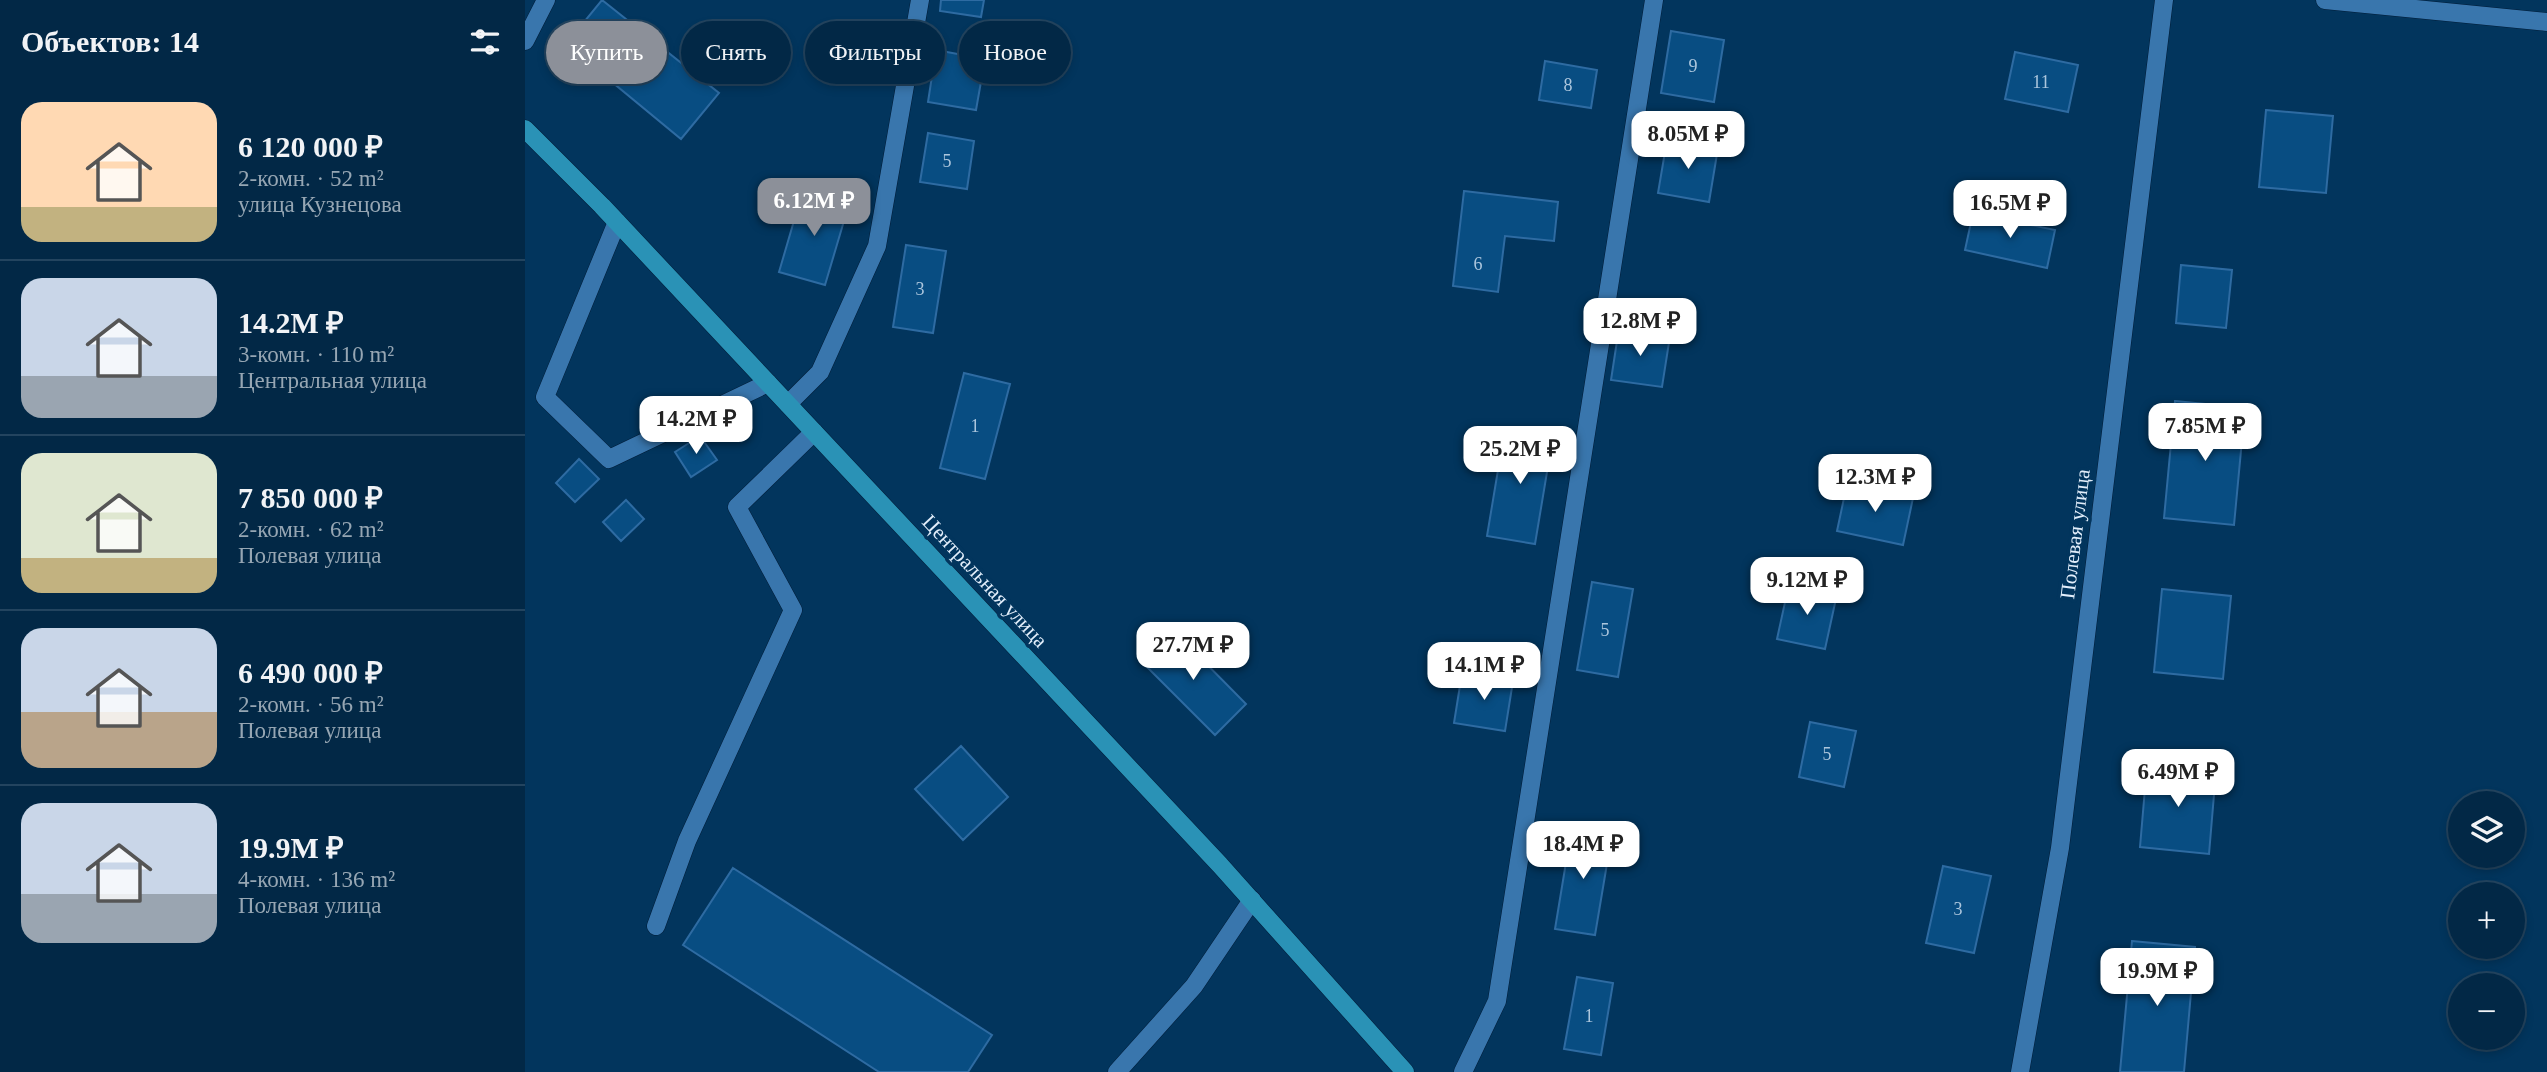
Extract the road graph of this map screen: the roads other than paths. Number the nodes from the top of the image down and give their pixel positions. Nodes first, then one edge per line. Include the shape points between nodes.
1 (546, 0) edge
2 (920, 0) edge
3 (1654, 0) edge
4 (2164, 0) edge
5 (2325, 0) edge
6 (2547, 22) edge
7 (525, 41) edge
8 (525, 129) edge
9 (617, 222) junction
10 (768, 383) junction
11 (788, 404) junction
12 (814, 432) junction
13 (1252, 900) junction
14 (656, 926) dead end
15 (1117, 1072) edge
16 (1405, 1072) edge
17 (1464, 1072) edge
18 (2020, 1072) edge

1 - 7 street
2 - 11 street via 877,246 820,372
3 - 17 street via 1497,1001
4 - 18 street, Полевая улица via 2060,848
5 - 6 street
8 - 9 main road, Центральная улица
9 - 10 main road, Центральная улица
9 - 10 street via 545,397 609,459
10 - 11 main road, Центральная улица
11 - 12 main road, Центральная улица
12 - 13 main road, Центральная улица
12 - 14 street via 737,508 793,610 687,841
13 - 15 street via 1194,986
13 - 16 main road, Центральная улица

